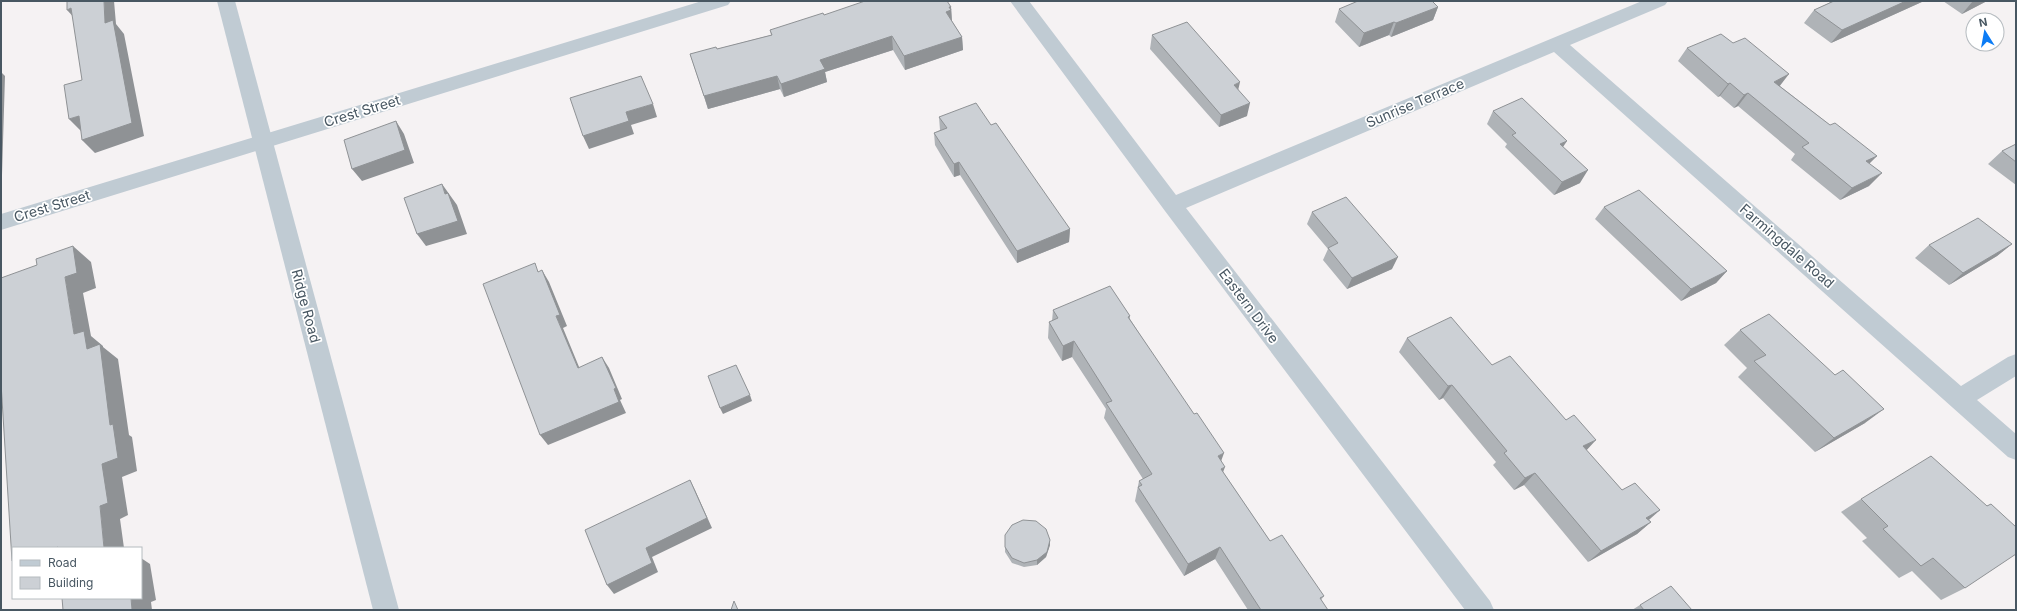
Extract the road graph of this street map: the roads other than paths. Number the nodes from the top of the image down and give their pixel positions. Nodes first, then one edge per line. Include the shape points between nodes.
1 (226, 1) edge
2 (722, 1) edge
3 (1019, 1) edge
4 (1659, 1) edge
5 (1557, 44) junction
6 (263, 142) junction
7 (1172, 205) junction
8 (1, 222) edge
9 (2016, 364) edge
10 (1959, 399) junction
11 (2016, 449) edge
12 (386, 610) edge
13 (1481, 610) edge

1 - 6 street, Ridge Road
2 - 6 street, Crest Street
3 - 7 street, Eastern Drive
4 - 5 street, Sunrise Terrace
5 - 7 street, Sunrise Terrace
5 - 10 street, Farmingdale Road
6 - 8 street, Crest Street
6 - 12 street, Ridge Road
7 - 13 street, Eastern Drive
9 - 10 street
10 - 11 street, Farmingdale Road

